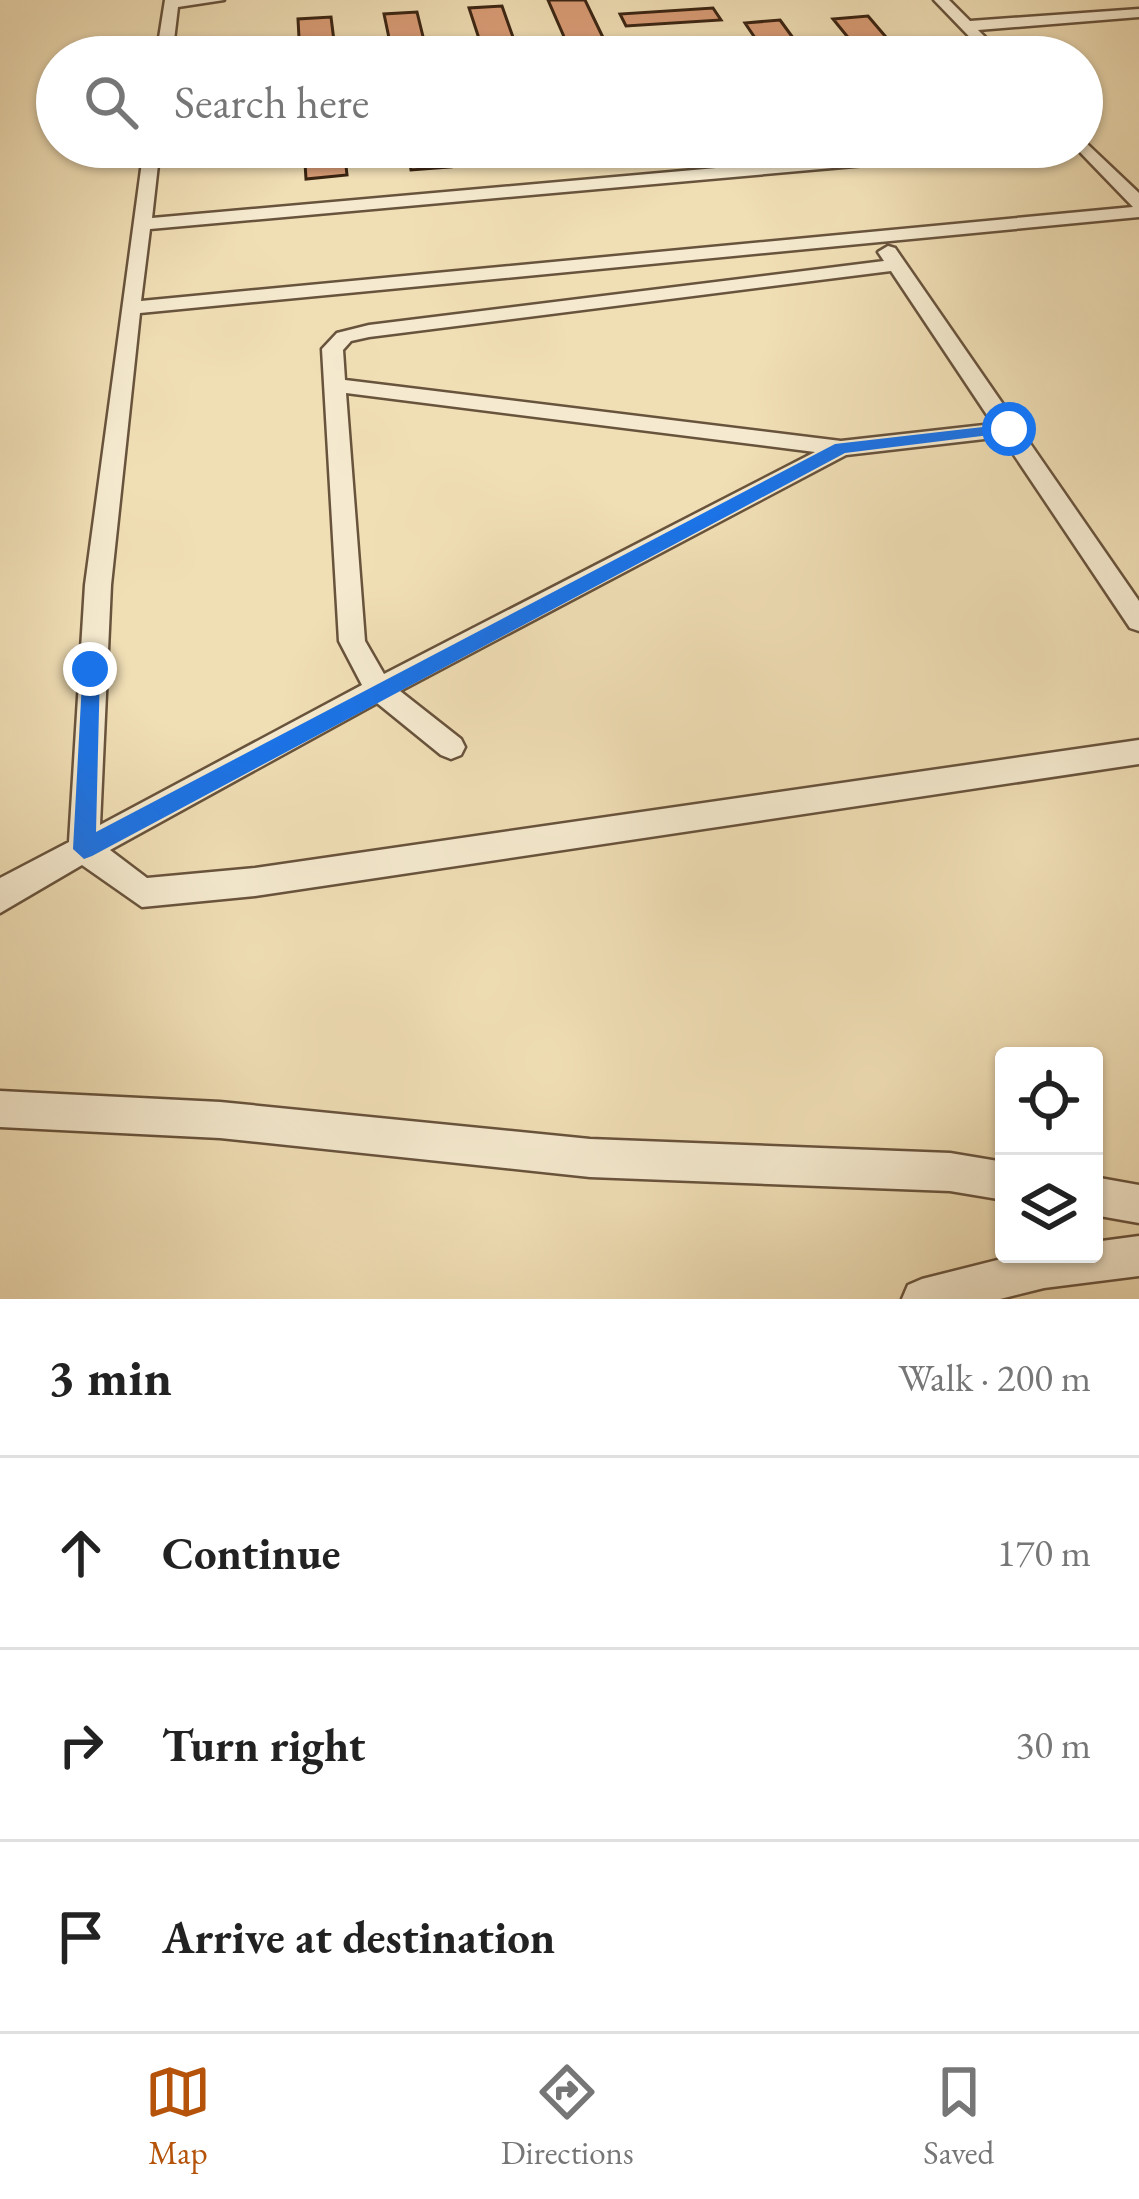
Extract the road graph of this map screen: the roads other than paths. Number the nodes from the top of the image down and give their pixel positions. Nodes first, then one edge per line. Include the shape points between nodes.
1 (217, 0) edge
2 (941, 0) edge
3 (171, 2) edge
4 (1139, 13) edge
5 (967, 26) junction
6 (167, 36) edge
7 (977, 36) edge
8 (1103, 166) edge
9 (149, 168) edge
10 (775, 168) edge
11 (1139, 202) edge
12 (1139, 212) edge
13 (142, 224) junction
14 (878, 237) junction
15 (897, 265) junction
16 (130, 308) junction
17 (334, 385) junction
18 (1009, 429) junction
19 (841, 448) junction
20 (1139, 621) edge
21 (379, 689) junction
22 (452, 747) dead end
23 (1139, 752) edge
24 (84, 849) junction
25 (0, 899) edge
26 (0, 1109) edge
27 (995, 1180) edge
28 (1103, 1198) edge
29 (1139, 1204) edge
30 (1139, 1256) edge
31 (922, 1299) edge

1 - 3 lane
2 - 5 lane
3 - 6 lane
4 - 5 lane
5 - 7 lane
8 - 11 lane
9 - 13 lane
10 - 13 lane
12 - 14 lane
13 - 16 lane
14 - 15 lane
14 - 16 lane
15 - 17 lane via 369,331 332,349
15 - 18 lane
16 - 24 lane via 90,669
17 - 19 lane
17 - 21 lane via 352,641
18 - 19 lane
18 - 20 lane
19 - 21 lane
21 - 22 lane
21 - 24 lane
23 - 24 lane via 142,893
24 - 25 lane
26 - 27 lane via 220,1120 590,1158
28 - 29 lane
30 - 31 lane via 1044,1268

